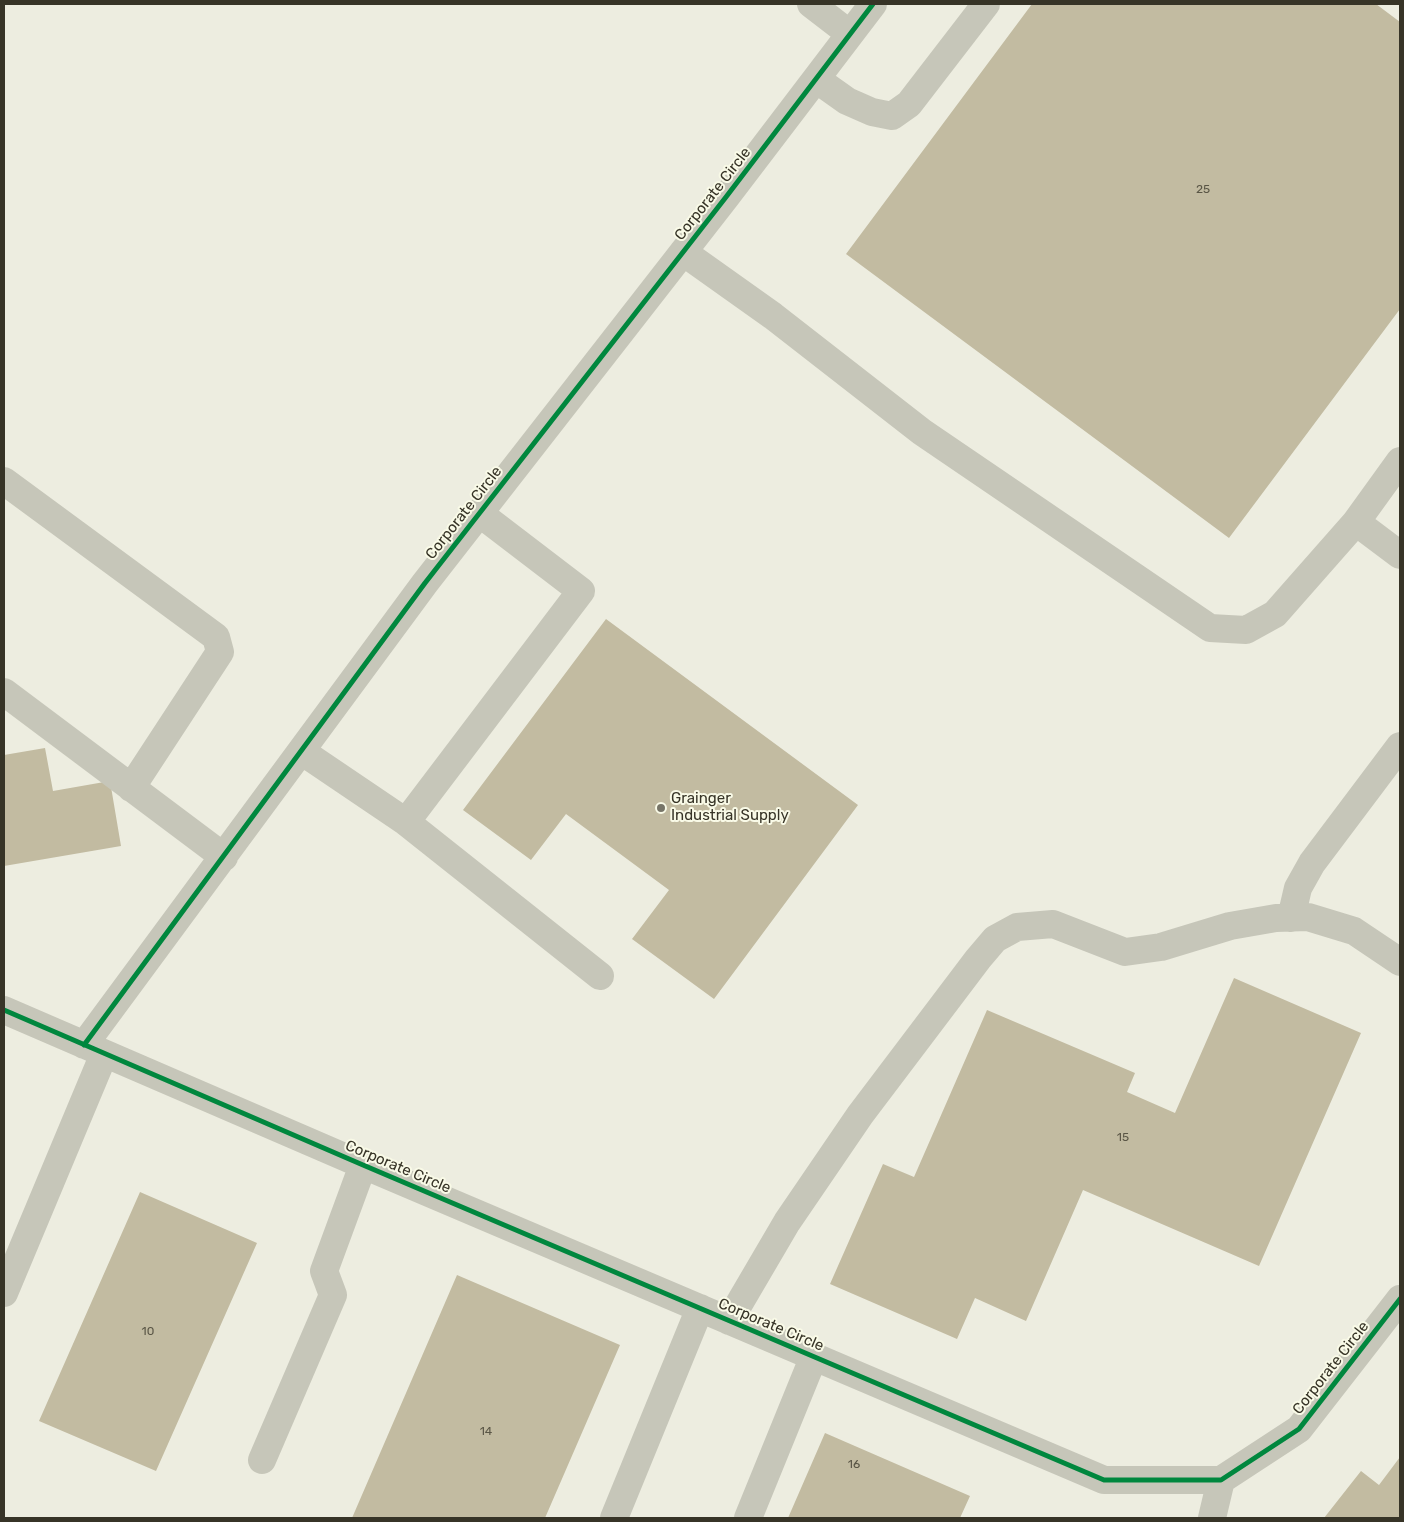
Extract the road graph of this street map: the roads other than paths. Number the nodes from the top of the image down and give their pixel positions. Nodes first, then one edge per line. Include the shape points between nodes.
1 (811, 4) edge
2 (873, 4) edge
3 (986, 4) edge
4 (850, 34) junction
5 (816, 79) junction
6 (683, 252) junction
7 (1400, 461) edge
8 (4, 481) edge
9 (479, 513) junction
10 (1356, 522) junction
11 (1400, 556) edge
12 (4, 692) edge
13 (1400, 746) edge
14 (302, 751) junction
15 (132, 788) junction
16 (406, 822) junction
17 (224, 856) junction
18 (1291, 918) junction
19 (1400, 962) edge
20 (600, 976) dead end
21 (6, 1016) edge
22 (94, 1049) junction
23 (363, 1165) junction
24 (4, 1293) edge
25 (1400, 1299) edge
26 (700, 1308) junction
27 (729, 1321) junction
28 (814, 1356) junction
29 (262, 1460) dead end
30 (1221, 1480) junction
31 (614, 1518) edge
32 (748, 1518) edge
33 (1212, 1518) edge

1 - 4 street
2 - 4 street, Corporate Circle
3 - 5 street via 910,104 892,116 872,112 847,101
4 - 5 street, Corporate Circle
5 - 6 street, Corporate Circle
6 - 9 street, Corporate Circle
6 - 10 street via 773,316 936,442 1210,628 1246,630 1275,614
7 - 10 street
8 - 15 street via 216,637 220,652
9 - 14 street, Corporate Circle
9 - 16 street via 581,591
10 - 11 street
12 - 15 street
13 - 18 street via 1312,863 1298,888
14 - 16 street
14 - 17 street, Corporate Circle
15 - 17 street
16 - 20 street
17 - 22 street, Corporate Circle
18 - 19 street via 1308,917 1354,931
18 - 27 street via 1230,926 1161,947 1125,952 1054,924 1017,927 995,939 860,1115 786,1222
21 - 22 street, Corporate Circle
22 - 23 street, Corporate Circle
22 - 24 street
23 - 26 street, Corporate Circle
23 - 29 street via 324,1271 333,1296
25 - 30 street, Corporate Circle via 1299,1429
26 - 27 street, Corporate Circle
26 - 31 street
27 - 28 street, Corporate Circle
28 - 30 street, Corporate Circle via 1104,1480
28 - 32 street
30 - 33 street

